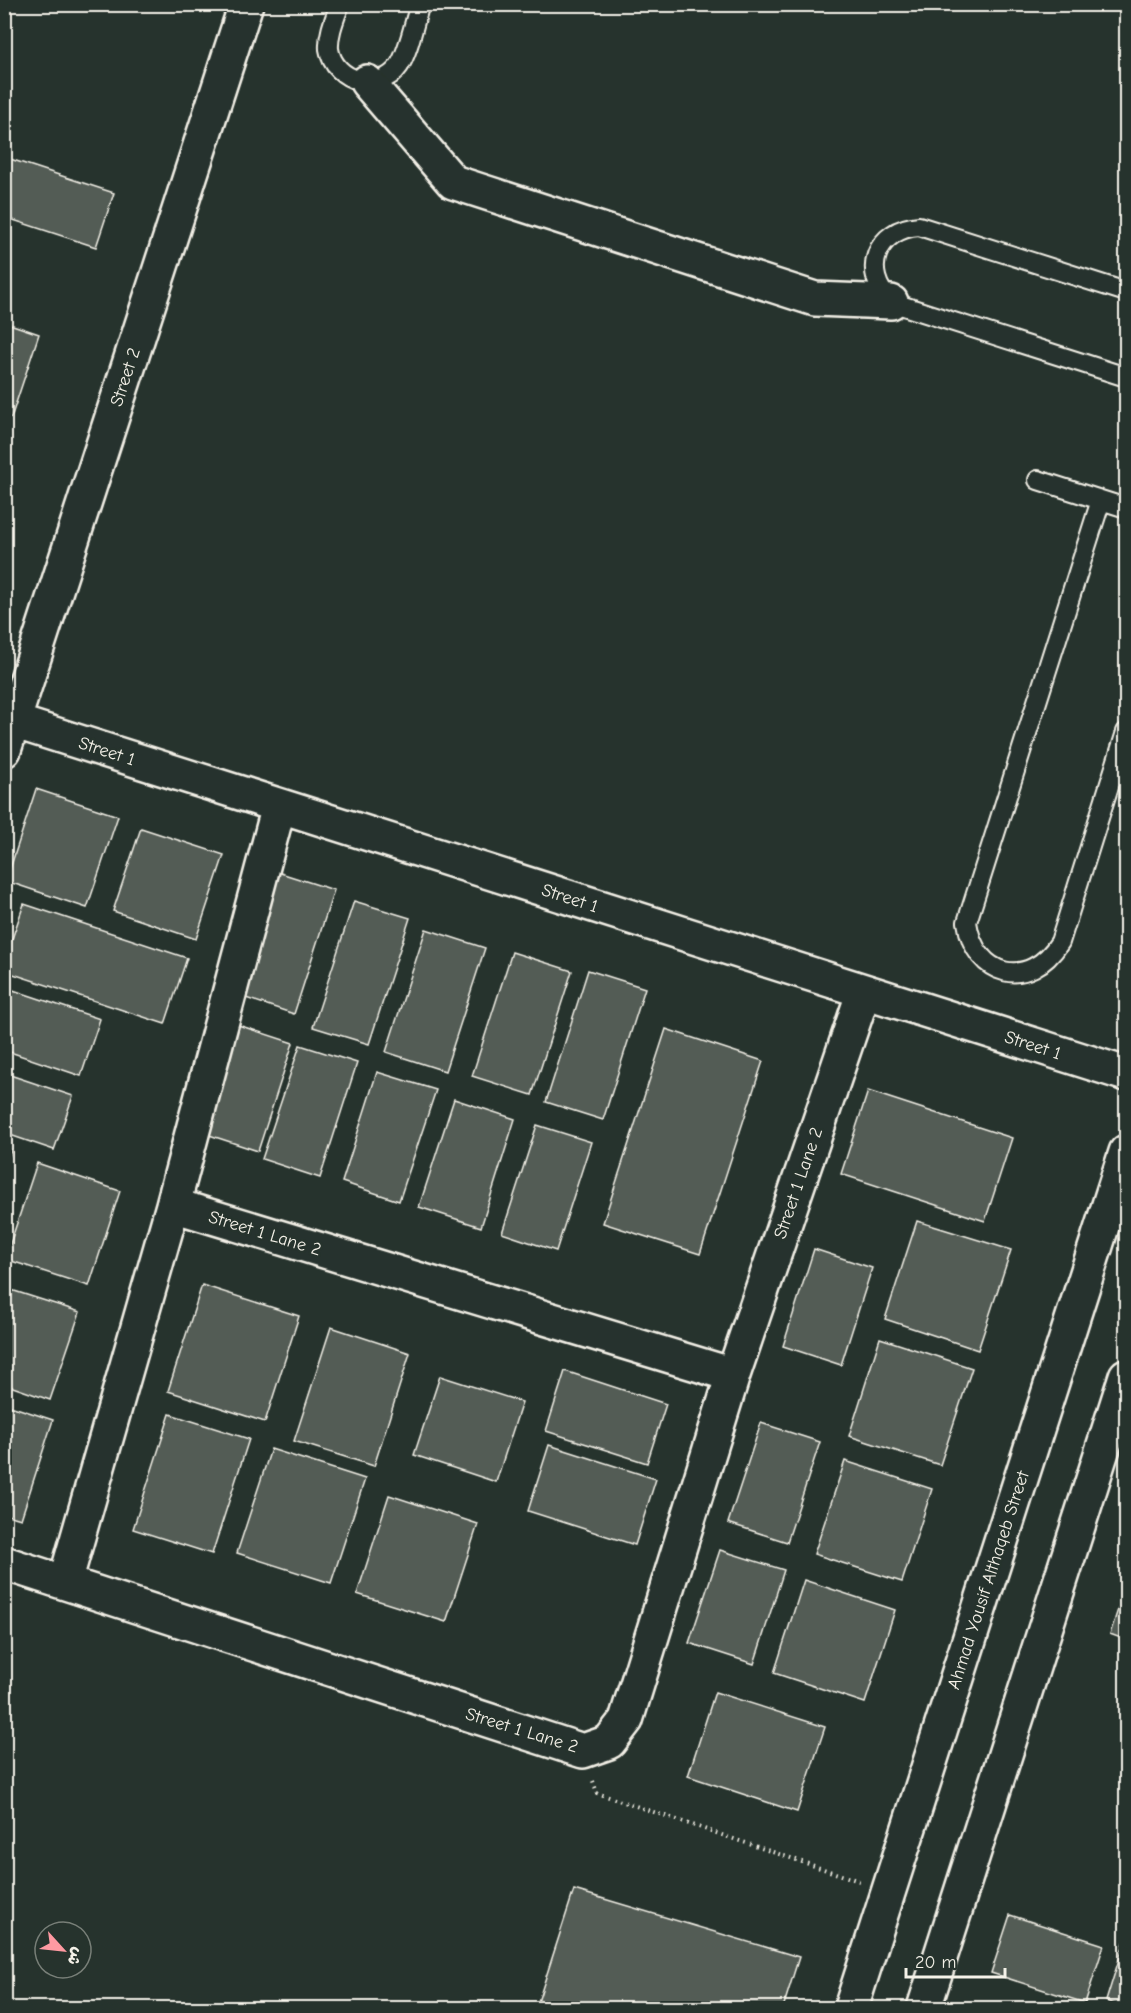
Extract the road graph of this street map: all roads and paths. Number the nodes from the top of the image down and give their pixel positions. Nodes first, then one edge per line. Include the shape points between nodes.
1 (246, 4) edge
2 (340, 4) edge
3 (420, 4) edge
4 (367, 82) junction
5 (1126, 292) edge
6 (891, 302) junction
7 (1126, 376) edge
8 (1038, 480) dead end
9 (1101, 500) junction
10 (1126, 508) edge
11 (1126, 732) edge
12 (9, 735) edge
13 (279, 806) junction
14 (864, 991) junction
15 (1126, 1074) edge
16 (1126, 1152) edge
17 (173, 1205) junction
18 (733, 1375) junction
19 (1126, 1376) edge
20 (4, 1563) edge
21 (65, 1582) junction
22 (583, 1752) junction
23 (888, 1891) junction
24 (851, 2008) edge
25 (924, 2008) edge

1 - 12 street, Street 2
2 - 4 lane via 330,36 333,62 353,80
3 - 4 lane via 399,66 385,78
4 - 6 street via 453,182 815,299
5 - 6 lane via 919,226 896,231 886,239 875,260 877,283
6 - 7 lane
8 - 9 lane
9 - 10 lane
9 - 11 lane via 967,922 969,938 989,965 1021,972 1037,967 1051,957 1060,942
12 - 13 street, Street 1
13 - 14 street, Street 1
13 - 17 street
14 - 15 street, Street 1
14 - 18 street, Street 1 Lane 2
16 - 23 street, Ahmad Yousif Althaqeb Street
17 - 18 street, Street 1 Lane 2
17 - 21 street
18 - 22 street, Street 1 Lane 2 via 626,1720 609,1742
19 - 25 street
20 - 21 street, Street 1 Lane 2
21 - 22 street, Street 1 Lane 2
22 - 23 path via 597,1793
23 - 24 street, Ahmad Yousif Althaqeb Street

